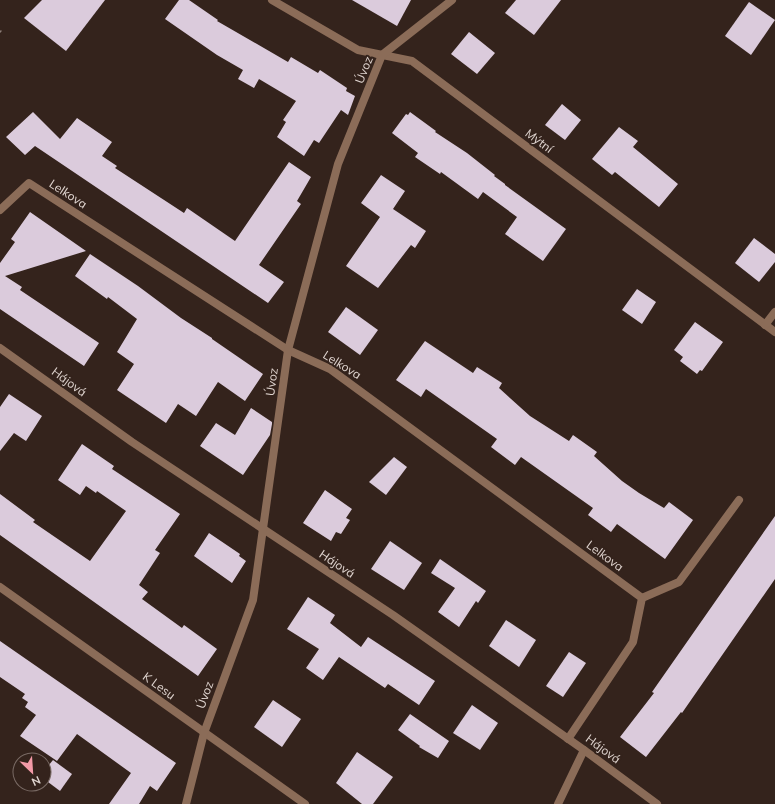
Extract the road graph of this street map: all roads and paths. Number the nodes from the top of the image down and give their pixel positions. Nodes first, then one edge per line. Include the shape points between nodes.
1 (272, 0) edge
2 (452, 0) edge
3 (382, 55) junction
4 (0, 210) edge
5 (775, 312) edge
6 (765, 325) junction
7 (775, 332) edge
8 (0, 348) edge
9 (288, 350) junction
10 (739, 500) dead end
11 (263, 529) junction
12 (0, 587) edge
13 (642, 598) junction
14 (204, 733) junction
15 (568, 739) junction
16 (584, 750) junction
17 (186, 804) edge
18 (305, 804) edge
19 (558, 804) edge
20 (657, 804) edge

1 - 3 street, Mýtní via 358,50
2 - 3 street, Úvoz
3 - 6 street, Mýtní via 412,61
3 - 9 street, Úvoz via 338,164
4 - 9 street, Lelkova via 29,183
5 - 6 street
6 - 7 street, Mýtní
8 - 11 street, Hájová via 132,442
9 - 11 street, Úvoz
9 - 13 street, Lelkova via 330,369
10 - 13 street via 679,582
11 - 14 street, Úvoz via 253,600
11 - 15 street, Hájová via 393,616
12 - 14 street, K Lesu
13 - 15 street via 633,642
14 - 17 street, Úvoz
14 - 18 street, K Lesu
15 - 16 street, Hájová
16 - 19 street
16 - 20 street, Hájová

